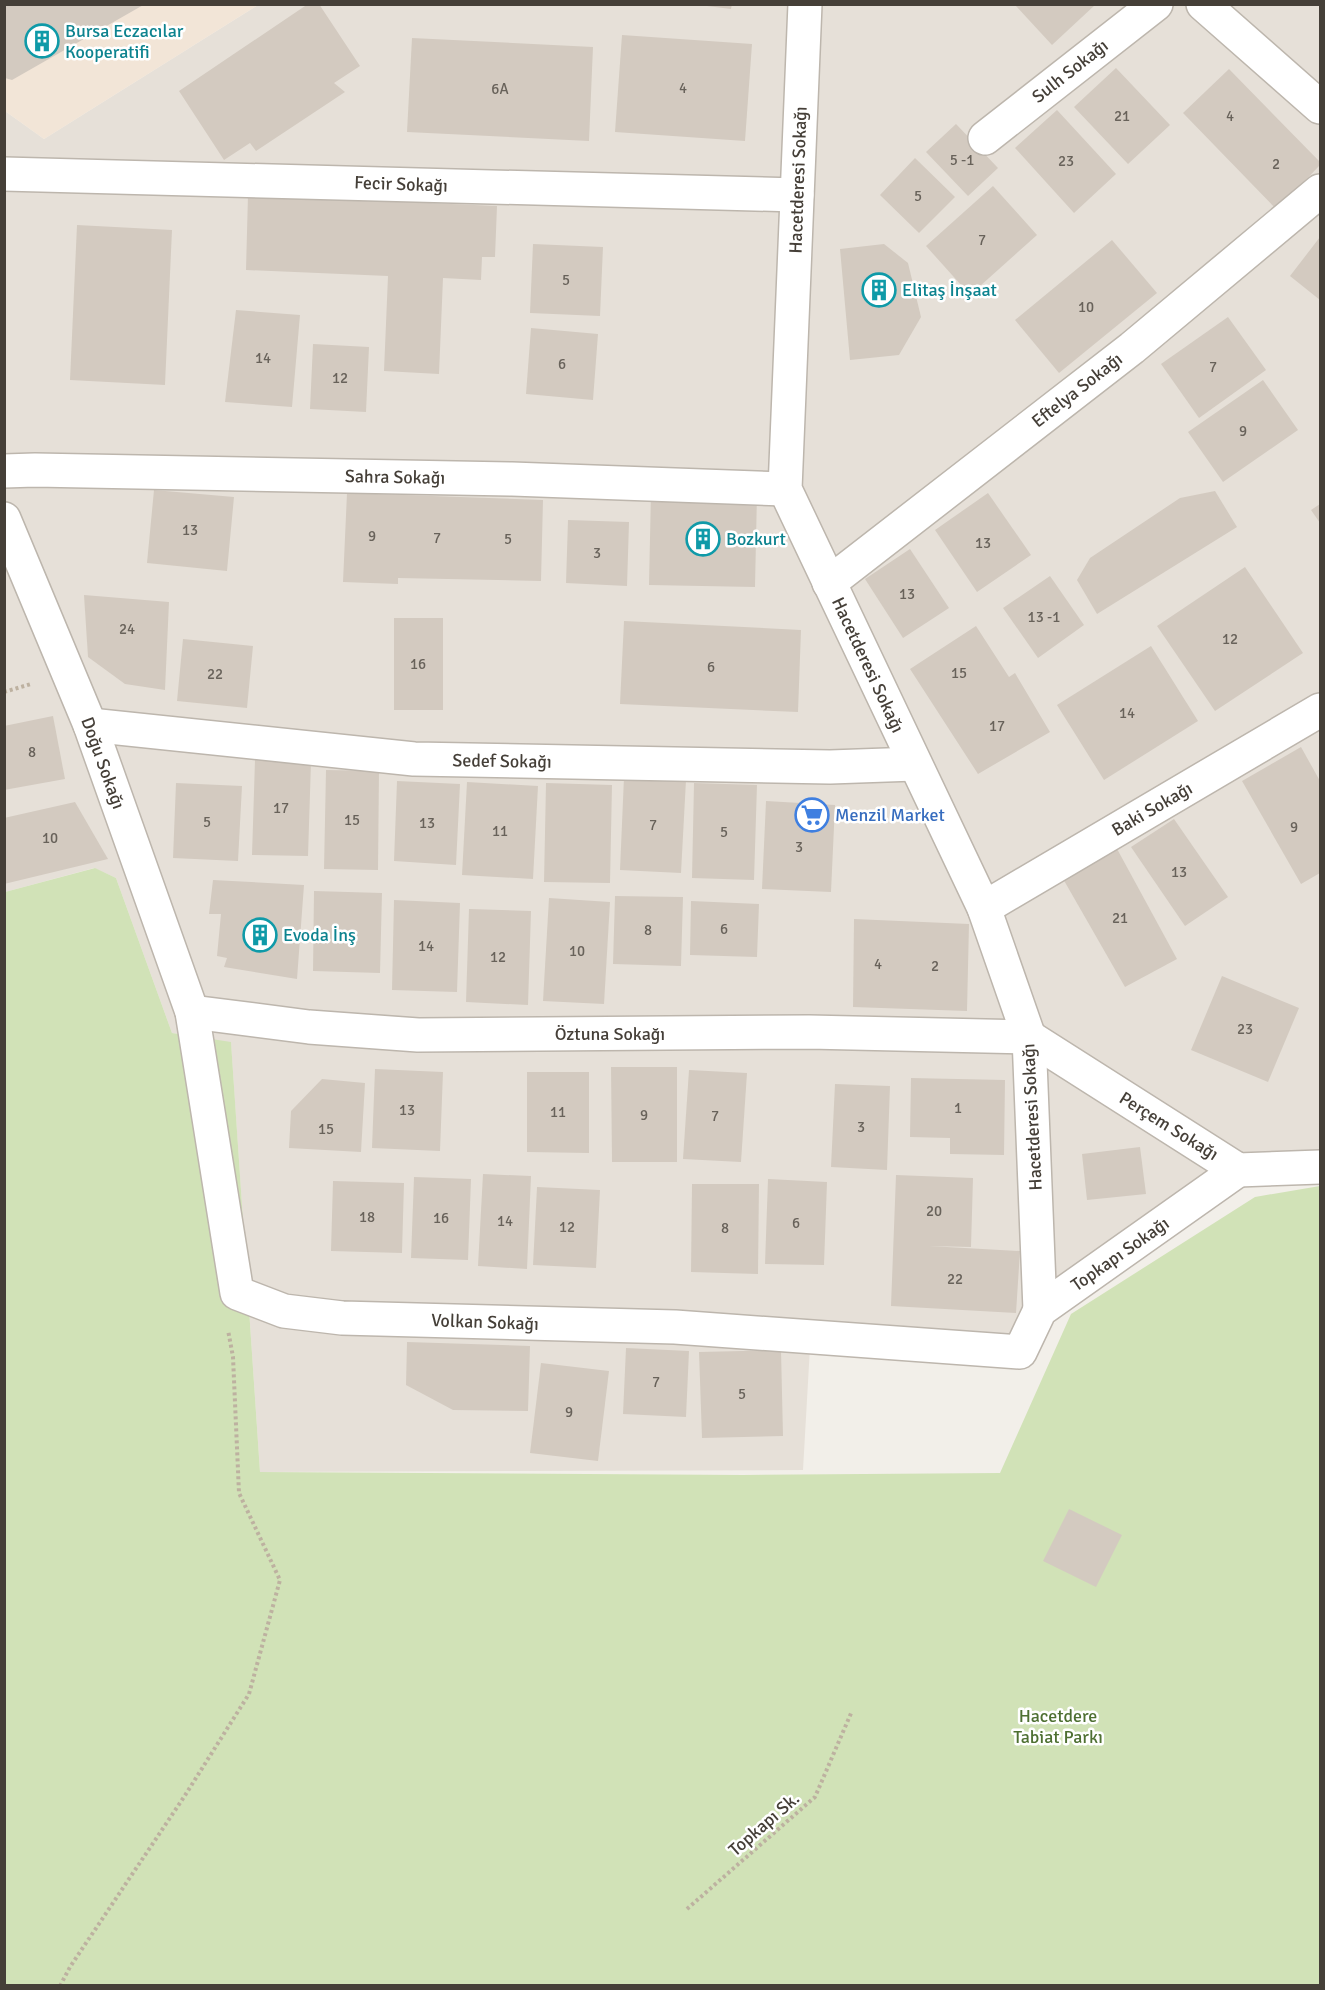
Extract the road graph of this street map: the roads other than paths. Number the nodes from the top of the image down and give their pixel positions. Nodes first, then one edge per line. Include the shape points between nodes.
1 (805, 4) edge
2 (1156, 4) edge
3 (1203, 4) edge
4 (1320, 107) edge
5 (985, 138) dead end
6 (4, 174) edge
7 (1320, 191) edge
8 (797, 195) junction
9 (4, 471) edge
10 (785, 489) junction
11 (4, 519) edge
12 (829, 583) junction
13 (1320, 711) edge
14 (90, 725) junction
15 (915, 764) junction
16 (984, 908) junction
17 (192, 1012) junction
18 (1029, 1037) junction
19 (1320, 1167) edge
20 (1238, 1170) junction
21 (1040, 1310) junction
22 (1020, 1352) joint

1 - 8 street, Hacetderesi Sokağı
2 - 5 street, Sulh Sokağı
3 - 4 street
6 - 8 street, Fecir Sokağı
7 - 12 street, Eftelya Sokağı via 1132,348
8 - 10 street, Hacetderesi Sokağı
9 - 10 street, Sahra Sokağı via 512,479
10 - 12 street, Hacetderesi Sokağı
11 - 14 street, Doğu Sokağı
12 - 15 street, Hacetderesi Sokağı
13 - 16 street, Baki Sokağı
14 - 15 street, Sedef Sokağı via 414,759 830,768
14 - 17 street, Doğu Sokağı
15 - 16 street, Hacetderesi Sokağı
16 - 18 street, Hacetderesi Sokağı
17 - 18 street, Öztuna Sokağı via 309,1027 418,1035 809,1032
17 - 22 street, Volkan Sokağı via 237,1293 284,1311 342,1318 675,1327
18 - 20 street, Perçem Sokağı
18 - 21 street, Hacetderesi Sokağı
19 - 20 street, Perçem Sokağı
20 - 21 street, Topkapı Sokağı
21 - 22 street, Topkapı Sokağı

